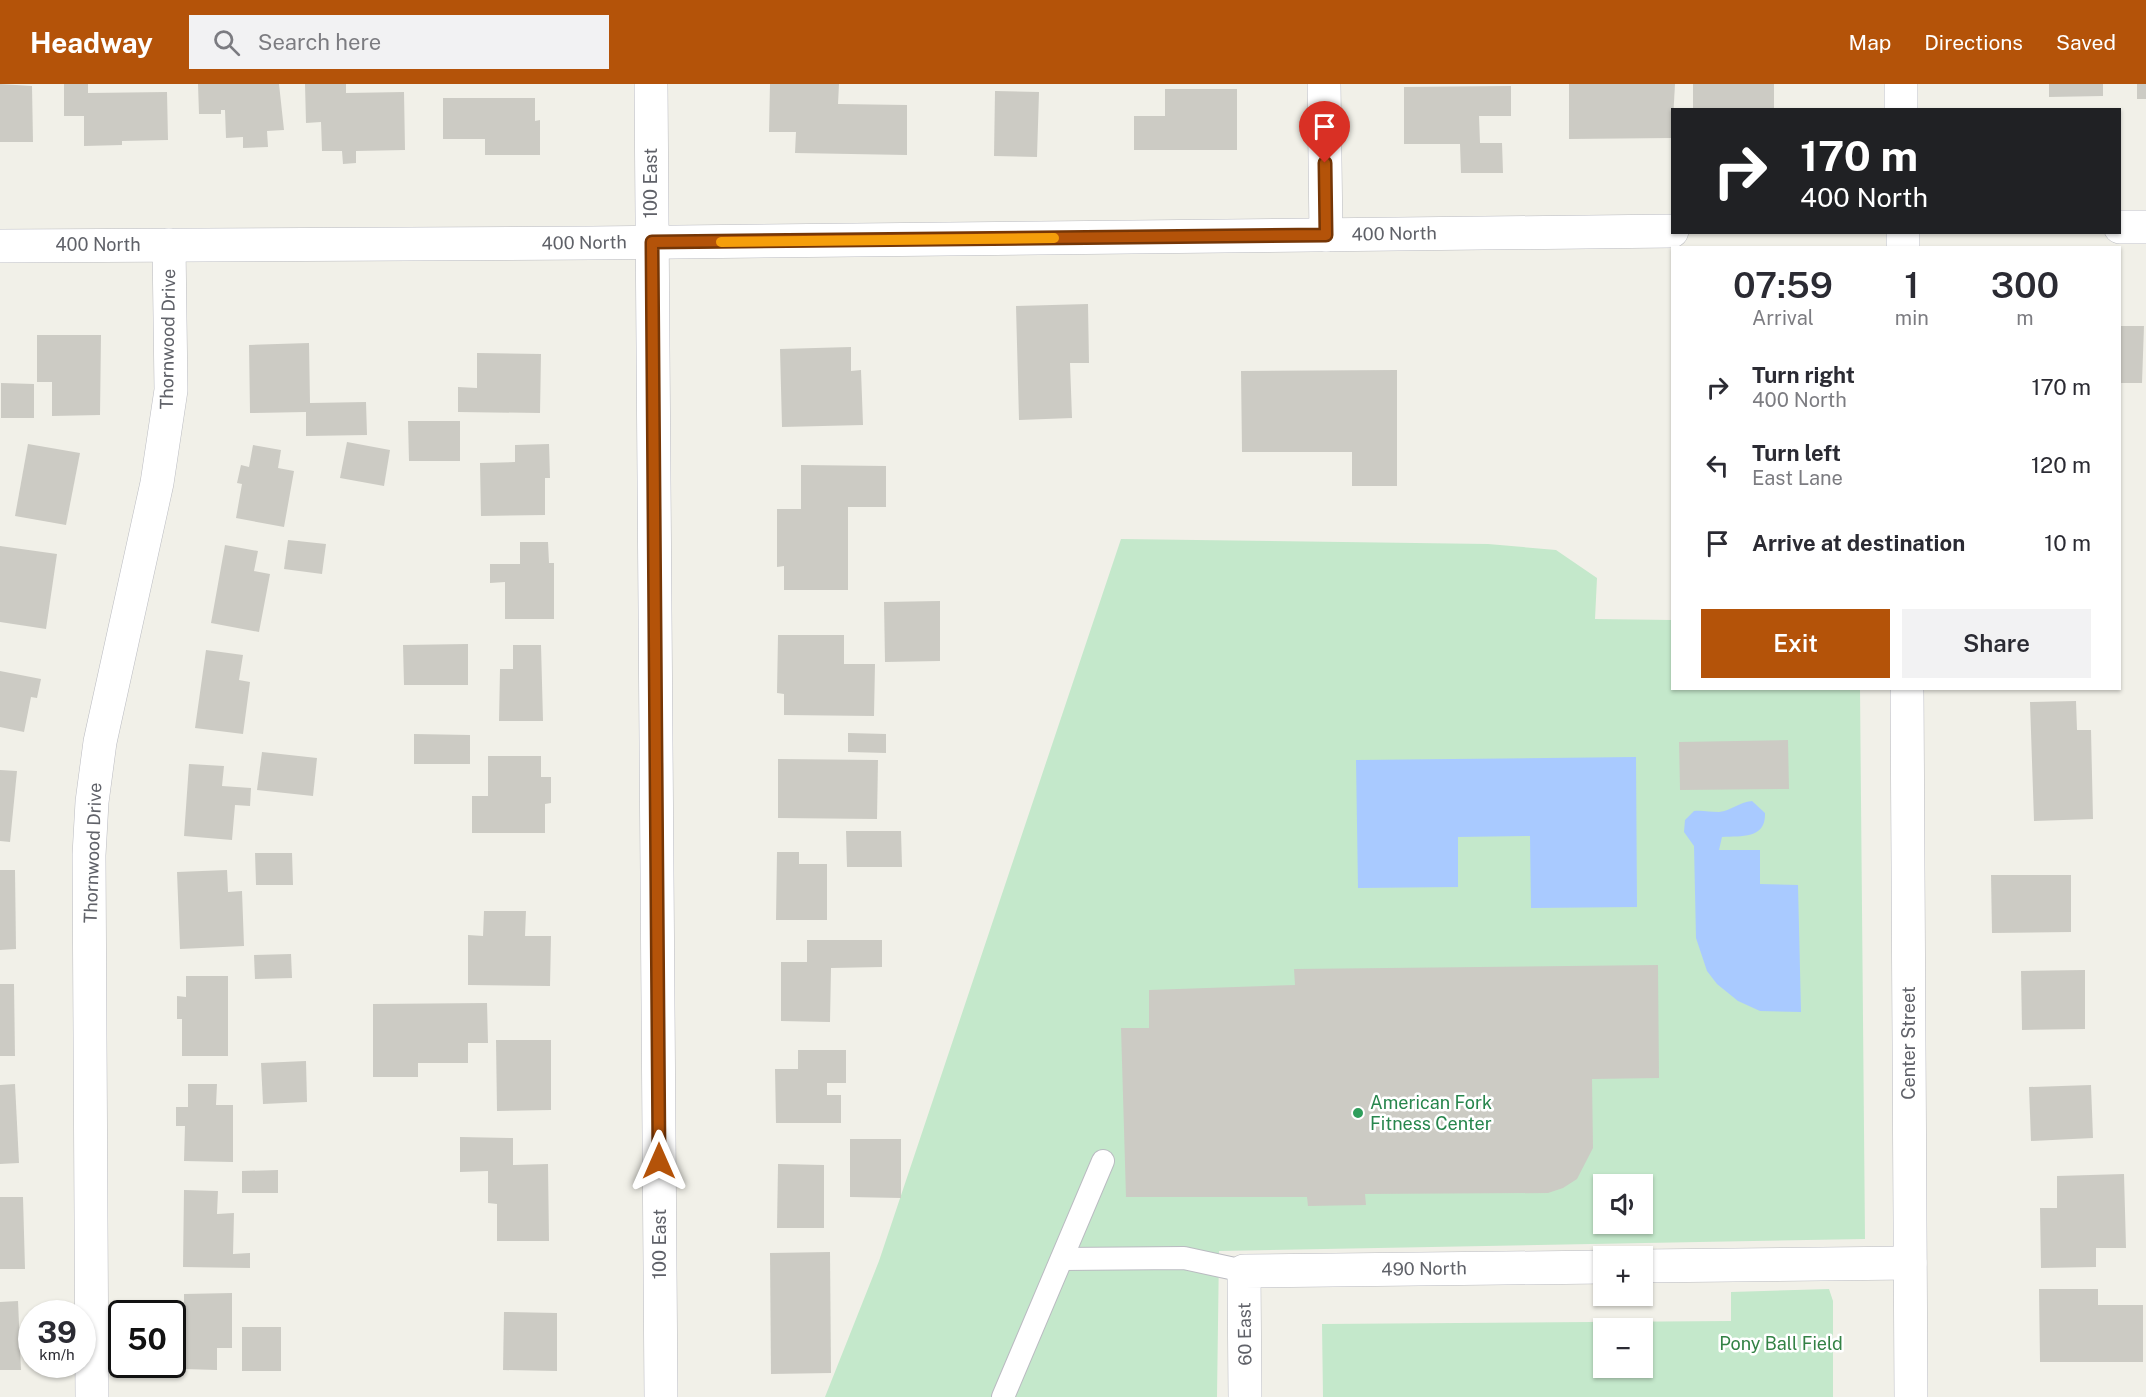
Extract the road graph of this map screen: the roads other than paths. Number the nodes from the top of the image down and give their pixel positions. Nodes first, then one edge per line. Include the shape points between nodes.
1 (651, 84) edge
2 (1324, 84) edge
3 (1901, 84) edge
4 (1901, 108) edge
5 (2121, 227) edge
6 (2146, 227) edge
7 (1671, 231) edge
8 (1326, 235) junction
9 (652, 242) junction
10 (169, 245) junction
11 (0, 246) edge
12 (1907, 690) edge
13 (1103, 1161) dead end
14 (1062, 1259) junction
15 (1910, 1263) junction
16 (1653, 1266) edge
17 (1593, 1267) edge
18 (1244, 1271) junction
19 (92, 1397) edge
20 (661, 1397) edge
21 (1003, 1397) edge
22 (1245, 1397) edge
23 (1911, 1397) edge

1 - 9 street, 100 East
2 - 8 street
3 - 4 street
5 - 6 street
7 - 8 street, 400 North
8 - 9 street, 400 North
9 - 10 street, 400 North
9 - 20 street, 100 East
10 - 11 street, 400 North
10 - 19 street, Thornwood Drive via 171,390 157,483 100,742 92,802
12 - 15 street, Center Street
13 - 14 lane
14 - 18 lane via 1184,1258
14 - 21 lane
15 - 16 street
15 - 23 street, Center Street
17 - 18 street, 490 North
18 - 22 street, 60 East

